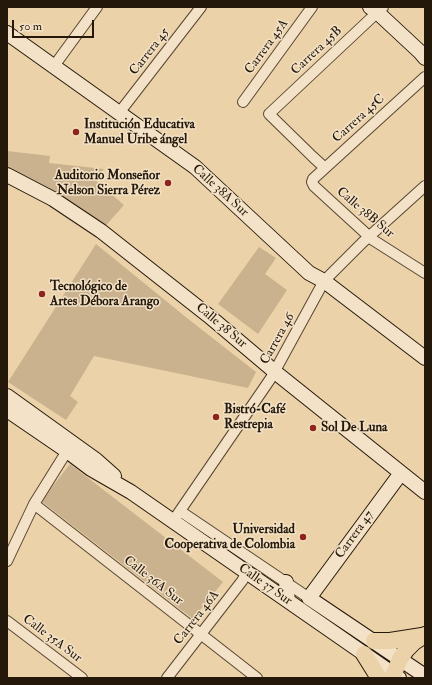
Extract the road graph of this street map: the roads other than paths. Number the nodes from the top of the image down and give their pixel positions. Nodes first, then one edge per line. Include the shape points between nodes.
1 (97, 7) edge
2 (202, 7) edge
3 (312, 7) edge
4 (377, 9) edge
5 (7, 33) edge
6 (425, 58) edge
7 (54, 66) junction
8 (425, 77) edge
9 (243, 102) dead end
10 (119, 113) junction
11 (325, 168) junction
12 (7, 175) edge
13 (312, 182) joint
14 (425, 186) edge
15 (370, 236) junction
16 (425, 273) edge
17 (324, 281) junction
18 (425, 358) edge
19 (275, 371) junction
20 (7, 396) edge
21 (7, 410) edge
22 (67, 452) junction
23 (401, 473) junction
24 (131, 492) junction
25 (425, 492) edge
26 (34, 504) junction
27 (176, 516) junction
28 (7, 561) edge
29 (248, 573) junction
30 (286, 582) junction
31 (309, 598) junction
32 (288, 601) junction
33 (7, 621) edge
34 (201, 634) junction
35 (424, 635) edge
36 (374, 641) junction
37 (364, 654) joint
38 (400, 659) junction
39 (246, 675) edge
40 (425, 676) edge
41 (390, 677) edge
42 (82, 678) edge
43 (167, 678) edge
44 (257, 678) edge

1 - 7 street
2 - 10 street, Carrera 45
3 - 9 street, Carrera 45A
4 - 6 main road
4 - 11 street, Carrera 45B via 269,114
5 - 7 main road, Calle 38A Sur
7 - 10 main road, Calle 38A Sur
8 - 11 street, Carrera 45C
10 - 17 main road, Calle 38A Sur via 195,167 309,273
11 - 13 street, Carrera 45C
12 - 19 main road, Calle 38 Sur via 53,199 101,231
13 - 15 street, Calle 38B Sur
14 - 15 street, Carrera 46
15 - 16 street, Calle 38B Sur
15 - 17 street, Carrera 46
17 - 18 main road, Calle 38A Sur
17 - 19 street, Carrera 46
19 - 23 main road, Calle 38 Sur
19 - 27 street, Carrera 46
20 - 24 main road, Calle 37 Sur via 96,460
21 - 22 main road, Calle 37 Sur
22 - 24 main road, Calle 37 Sur
22 - 26 street
23 - 25 main road, Calle 38 Sur
23 - 31 main road, Carrera 47
24 - 27 main road, Calle 37 Sur
26 - 28 street
26 - 34 street, Calle 36A Sur
27 - 29 main road, Calle 37 Sur
27 - 30 street, Calle 37 Sur
29 - 32 main road, Calle 37 Sur
29 - 34 street, Carrera 46A
30 - 31 street, Calle 37 Sur
30 - 32 main road
31 - 36 main road, Calle 37 Sur
32 - 37 main road, Calle 37 Sur
33 - 42 street, Calle 35A Sur
34 - 39 street, Calle 36A Sur
34 - 43 street, Carrera 46A
35 - 36 main road
35 - 38 main road via 414,642
36 - 38 main road, Calle 37 Sur
37 - 41 main road
38 - 40 main road, Calle 37 Sur
38 - 41 main road
39 - 44 street, Calle 36A Sur

